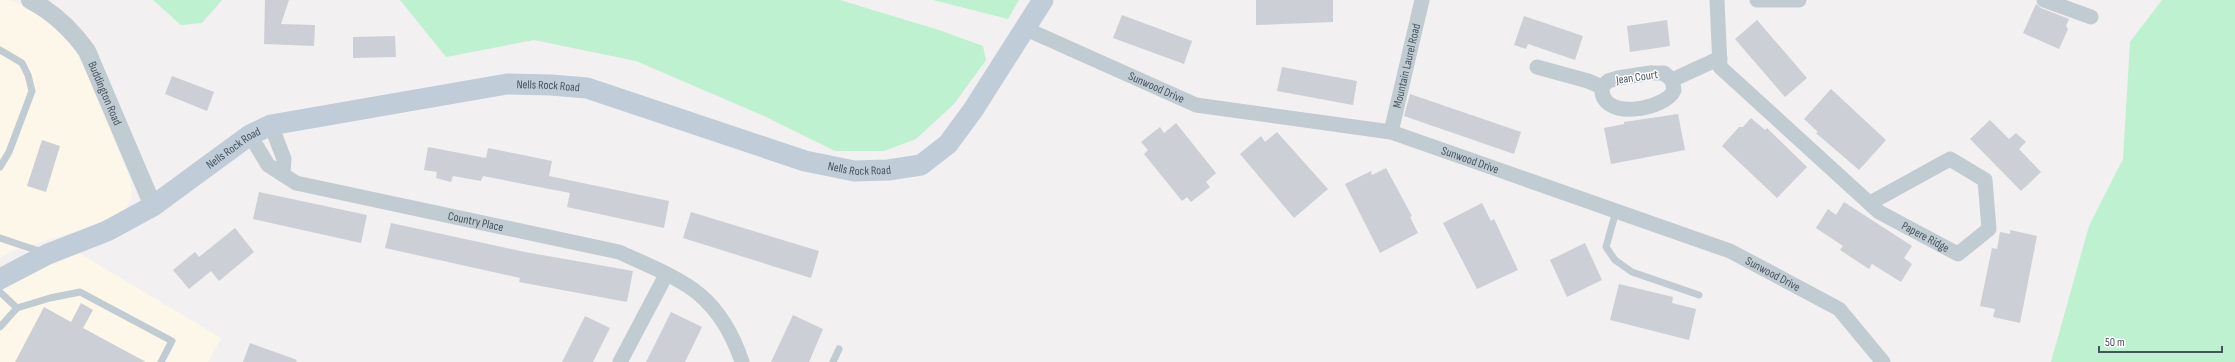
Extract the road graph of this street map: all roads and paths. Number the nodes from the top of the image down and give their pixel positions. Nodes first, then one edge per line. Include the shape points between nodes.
1 (30, 0) edge
2 (1043, 0) edge
3 (1422, 0) edge
4 (1716, 0) edge
5 (1757, 0) edge
6 (1799, 0) edge
7 (2044, 0) edge
8 (2091, 17) dead end
9 (1026, 29) junction
10 (0, 50) edge
11 (1720, 58) junction
12 (1537, 67) dead end
13 (1672, 80) junction
14 (1602, 87) junction
15 (271, 125) junction
16 (1391, 132) junction
17 (250, 135) junction
18 (0, 167) edge
19 (283, 174) junction
20 (1870, 203) junction
21 (153, 206) junction
22 (1616, 211) junction
23 (0, 238) edge
24 (48, 254) junction
25 (666, 275) junction
26 (0, 279) edge
27 (0, 292) edge
28 (1699, 295) dead end
29 (17, 308) junction
30 (0, 327) edge
31 (839, 348) dead end
32 (161, 362) edge
33 (620, 362) edge
34 (742, 362) edge
35 (833, 362) edge
36 (1883, 362) edge

1 - 21 street, Buddington Road via 75,34 87,51
2 - 9 main road, Nells Rock Road
3 - 16 street, Mountain Laurel Road
4 - 11 street, Papere Ridge
5 - 6 street
7 - 8 street
9 - 15 main road, Nells Rock Road via 948,144 921,165 888,170 854,171 805,161 587,88 551,85 507,84
9 - 16 street, Sunwood Drive via 1196,105
10 - 18 lane via 22,63 32,91 9,152
11 - 13 street, Jean Court
11 - 20 street, Papere Ridge via 1720,67
12 - 14 street, Jean Court
13 - 14 street, Jean Court via 1664,73 1650,73 1618,78 1608,81
13 - 14 street, Jean Court via 1674,90 1670,97 1632,110 1612,106 1602,95
15 - 17 main road, Nells Rock Road
15 - 19 street via 284,159
16 - 22 street, Sunwood Drive
17 - 19 street, Country Place via 268,166
17 - 21 main road, Nells Rock Road
19 - 25 street, Country Place via 296,183 308,186 619,252
20 - 20 street, Papere Ridge via 1879,212 1958,254 1989,229 1985,180 1950,159
21 - 24 main road, Nells Rock Road via 107,231
22 - 28 lane via 1606,247 1615,260 1632,272
22 - 36 street, Sunwood Drive via 1730,252 1839,309
23 - 24 lane
24 - 26 main road, Nells Rock Road
25 - 33 street
25 - 34 street, Country Place via 700,295 722,319
27 - 29 lane
29 - 30 lane
29 - 32 lane via 80,292 172,341
31 - 35 lane

